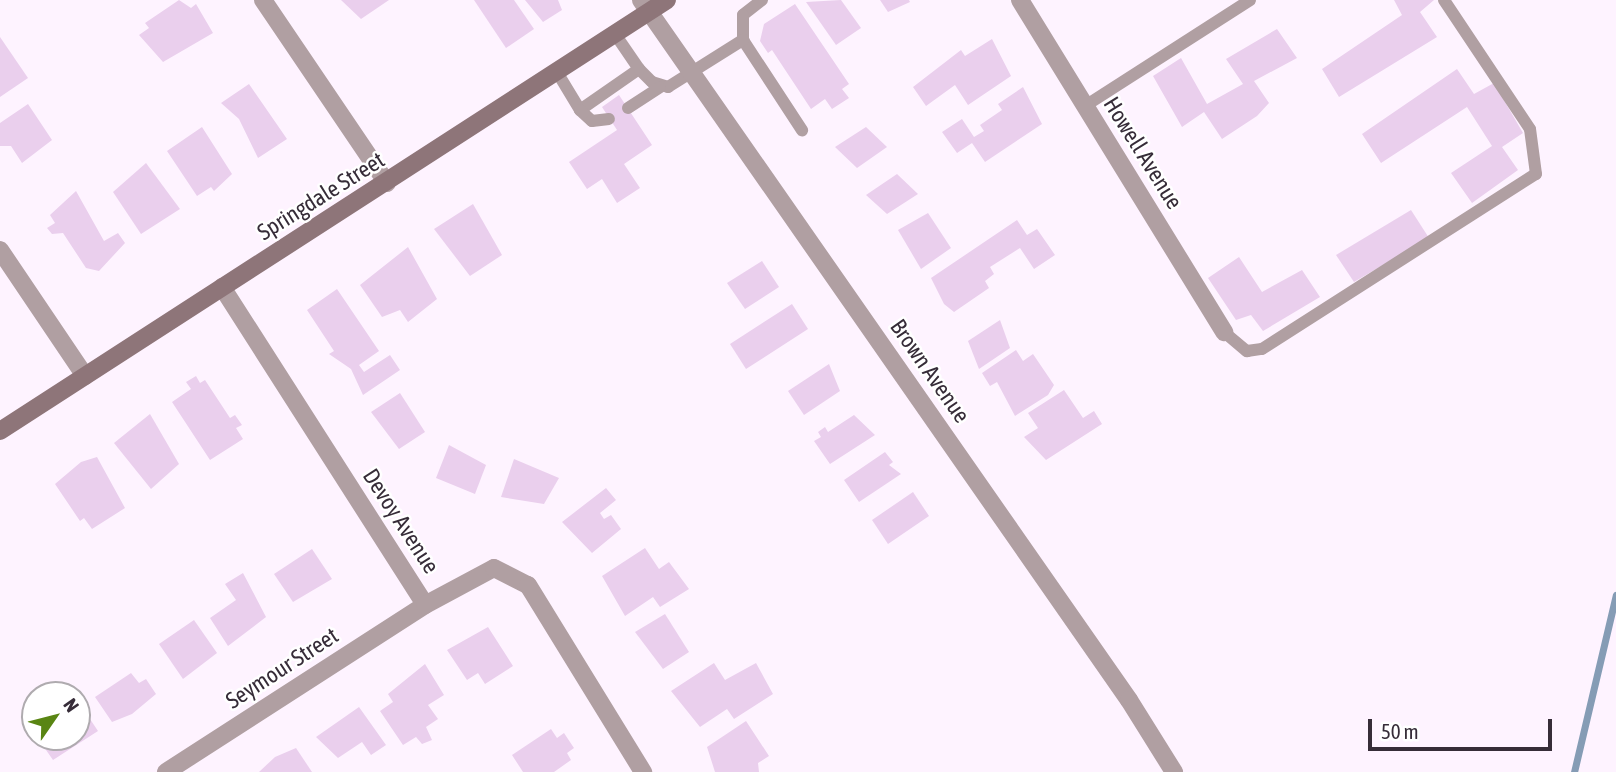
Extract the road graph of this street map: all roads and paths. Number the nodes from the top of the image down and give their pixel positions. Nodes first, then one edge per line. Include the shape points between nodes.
1 (263, 0) edge
2 (667, 0) edge
3 (762, 0) edge
4 (1020, 0) edge
5 (1250, 0) edge
6 (1444, 0) edge
7 (645, 6) edge
8 (615, 34) junction
9 (743, 40) junction
10 (639, 69) junction
11 (557, 72) junction
12 (692, 73) junction
13 (660, 87) junction
14 (1085, 106) junction
15 (628, 108) dead end
16 (580, 110) junction
17 (609, 119) dead end
18 (802, 130) dead end
19 (387, 183) junction
20 (0, 250) edge
21 (222, 287) junction
22 (1224, 332) joint
23 (85, 376) junction
24 (0, 431) edge
25 (425, 605) junction
26 (166, 772) edge
27 (643, 772) edge
28 (1174, 772) edge

1 - 19 street
2 - 7 street, Springdale Street
3 - 9 lane via 743,15
4 - 14 street, Howell Avenue
5 - 14 lane
6 - 22 lane via 1530,129 1536,174 1262,349 1247,351
7 - 8 street, Springdale Street
7 - 12 street, Brown Avenue
8 - 10 lane
8 - 11 street, Springdale Street
9 - 12 lane
9 - 18 lane
10 - 13 lane
10 - 16 lane
11 - 16 lane
11 - 19 street, Springdale Street
12 - 13 lane
12 - 28 street, Brown Avenue via 1129,700
13 - 15 lane
14 - 22 street, Howell Avenue
16 - 17 lane via 592,121
19 - 21 street, Springdale Street
20 - 23 street
21 - 23 street, Springdale Street
21 - 25 street, Devoy Avenue
23 - 24 street, Springdale Street
25 - 26 street, Seymour Street
25 - 27 street, Devoy Avenue via 494,568 528,585

